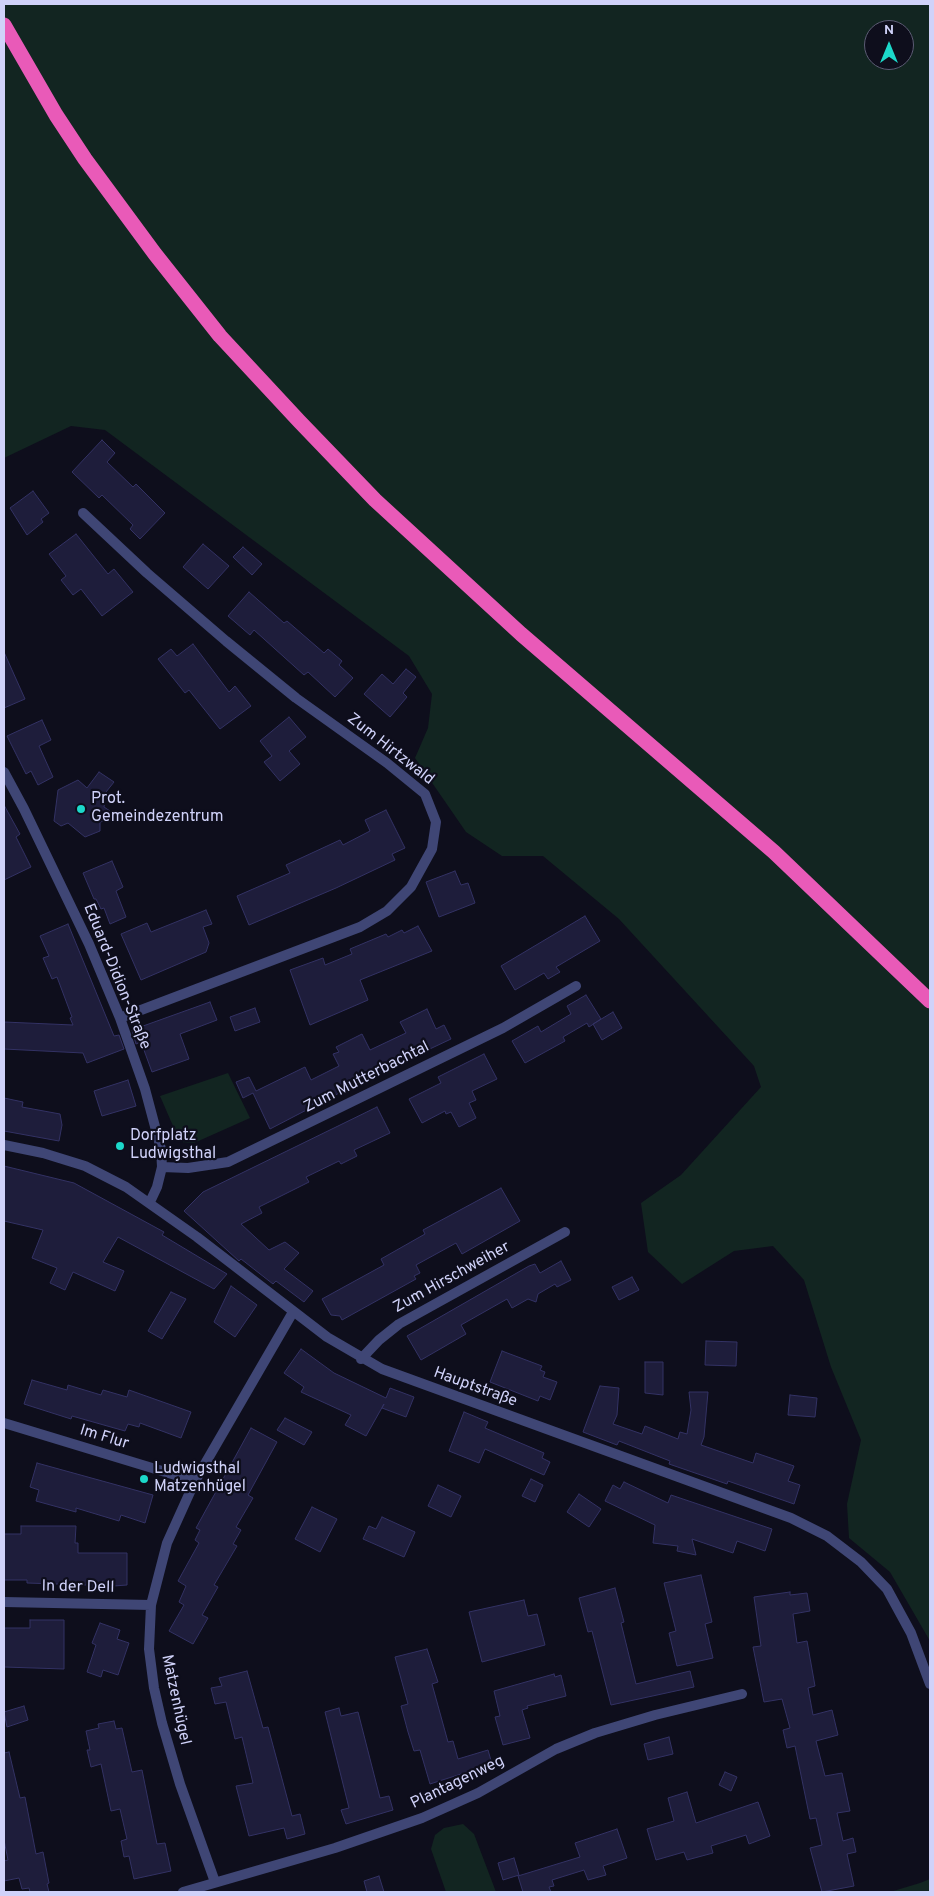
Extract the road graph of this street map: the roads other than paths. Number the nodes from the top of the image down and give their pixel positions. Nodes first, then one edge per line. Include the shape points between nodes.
1 (4, 25) edge
2 (83, 513) dead end
3 (4, 774) edge
4 (576, 986) dead end
5 (930, 1001) edge
6 (120, 1018) junction
7 (4, 1145) edge
8 (162, 1167) junction
9 (150, 1202) junction
10 (565, 1232) dead end
11 (294, 1312) junction
12 (362, 1359) junction
13 (4, 1423) edge
14 (195, 1482) junction
15 (4, 1602) edge
16 (151, 1605) junction
17 (930, 1684) edge
18 (742, 1694) dead end
19 (215, 1882) junction
20 (183, 1892) edge

1 - 5 highway via 80,152 154,254 220,336 299,421 389,513 521,634 774,852
2 - 6 street, Zum Hirtzwald via 226,641 296,698 387,762 425,794 436,822 432,849 411,887 387,911 360,927
3 - 6 street, Eduard-Didion-Straße via 70,904
4 - 8 street, Zum Mutterbachtal via 503,1028 228,1162 188,1168
6 - 8 street, Eduard-Didion-Straße via 145,1089 161,1149
7 - 9 street, Hauptstraße via 85,1166
8 - 9 street, Eduard-Didion-Straße via 158,1187
9 - 11 street, Hauptstraße
10 - 12 street, Zum Hirschweiher via 399,1324
11 - 12 street, Hauptstraße
11 - 14 street, Matzenhügel
12 - 17 street, Hauptstraße via 439,1391 791,1518 827,1536 861,1562 887,1589 922,1657
13 - 14 street, Im Flur
14 - 16 street, Matzenhügel via 167,1543
15 - 16 street, In der Dell
16 - 19 street, Matzenhügel via 149,1649 160,1714 180,1784
18 - 19 street, Plantagenweg via 595,1733 556,1749 478,1792 422,1818 335,1848
19 - 20 street, Plantagenweg

